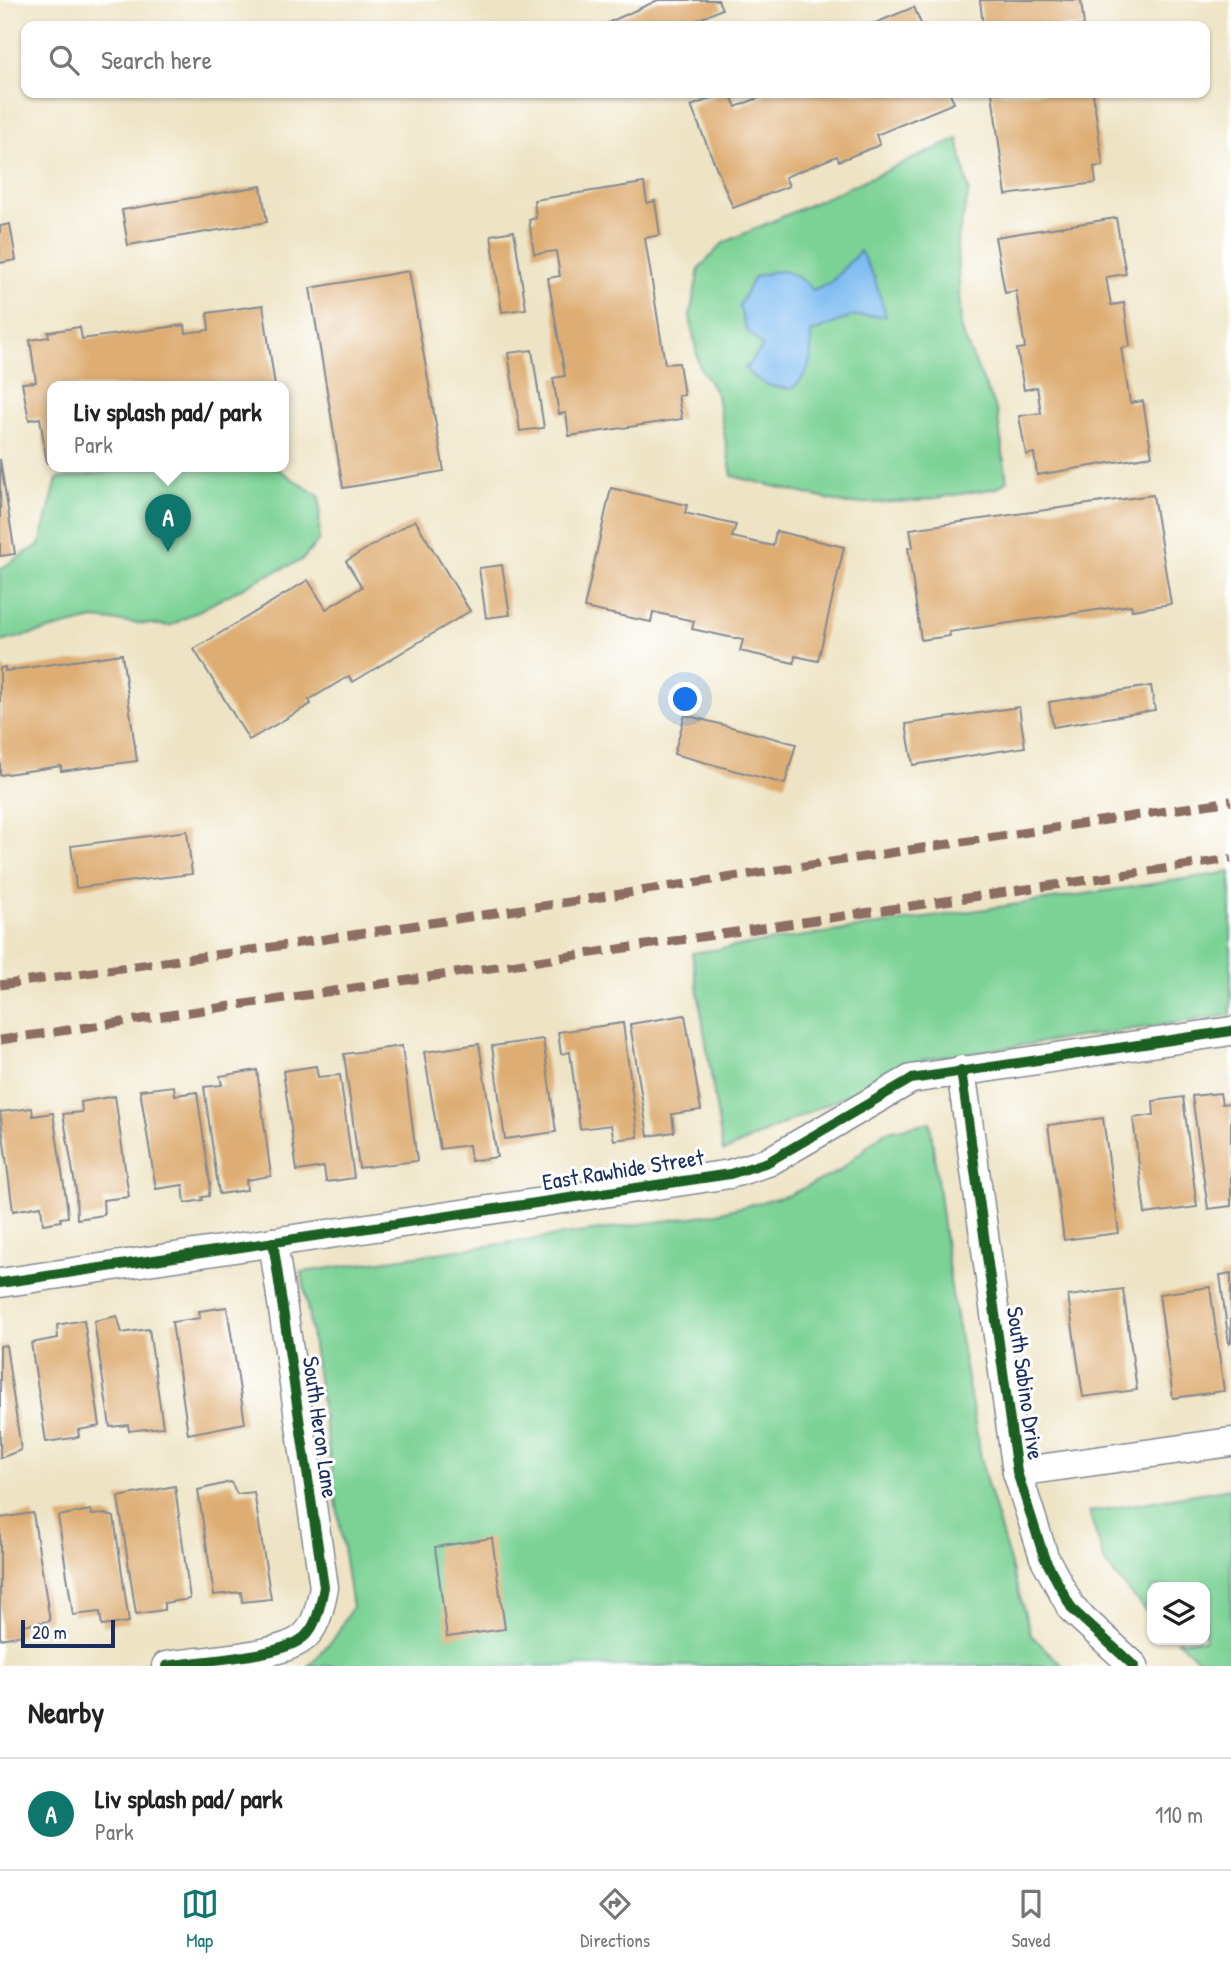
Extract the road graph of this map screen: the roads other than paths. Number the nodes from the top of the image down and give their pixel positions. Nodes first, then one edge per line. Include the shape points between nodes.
1 (1231, 1031) edge
2 (961, 1070) junction
3 (272, 1242) junction
4 (0, 1283) edge
5 (1231, 1442) edge
6 (1017, 1472) junction
7 (166, 1666) edge
8 (1134, 1666) edge

1 - 2 street, East Rawhide Street
2 - 3 street, East Rawhide Street via 912,1079 768,1162 730,1174
2 - 6 street, South Sabino Drive
3 - 4 street, East Rawhide Street
3 - 7 street, South Heron Lane via 324,1587 317,1619 301,1640 281,1648
5 - 6 street
6 - 8 street, South Sabino Drive via 1044,1557 1072,1609

